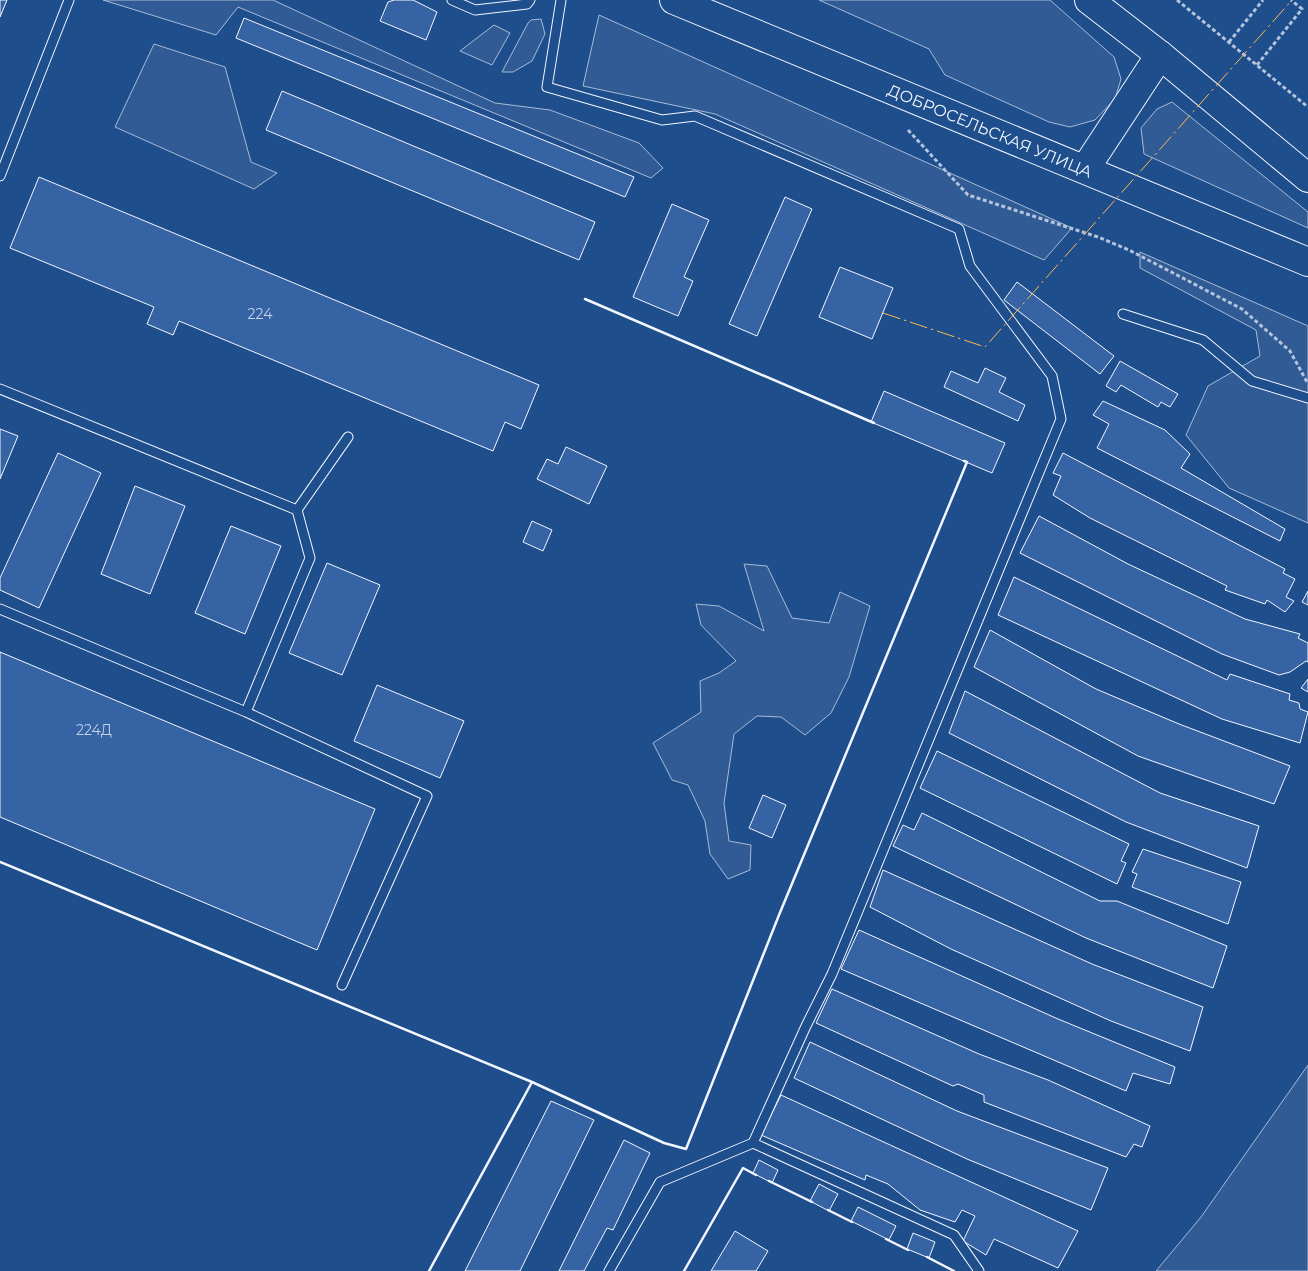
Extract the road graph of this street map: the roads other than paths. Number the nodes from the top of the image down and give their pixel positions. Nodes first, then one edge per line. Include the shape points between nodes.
1 (69, 0) edge
2 (452, 0) edge
3 (530, 0) edge
4 (561, 0) edge
5 (674, 0) edge
6 (1089, 0) edge
7 (1105, 0) edge
8 (1160, 54) junction
9 (1085, 169) junction
10 (0, 176) edge
11 (1308, 178) edge
12 (1308, 262) edge
13 (1123, 314) dead end
14 (0, 388) edge
15 (1308, 398) edge
16 (348, 437) dead end
17 (297, 510) junction
18 (0, 609) edge
19 (246, 712) junction
20 (342, 985) dead end
21 (753, 1143) junction
22 (609, 1271) edge
23 (979, 1271) edge

1 - 10 lane
2 - 3 lane via 475,10 527,4
4 - 21 lane via 547,87 662,120 694,116 959,230 970,266 1052,376 1061,419 832,974
5 - 9 main road, ДОБРОСЕЛЬСКАЯ УЛИЦА
6 - 8 main road
7 - 8 main road
8 - 9 main road
8 - 11 main road
9 - 12 main road, ДОБРОСЕЛЬСКАЯ УЛИЦА
13 - 15 lane via 1203,340 1252,381
14 - 17 lane
16 - 17 lane
17 - 19 lane via 310,558
18 - 19 lane
19 - 20 lane via 427,796
21 - 22 lane via 660,1182
21 - 23 lane via 954,1235

